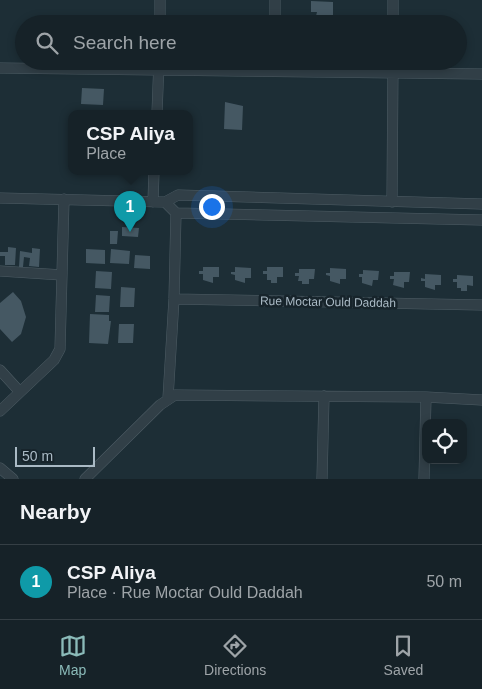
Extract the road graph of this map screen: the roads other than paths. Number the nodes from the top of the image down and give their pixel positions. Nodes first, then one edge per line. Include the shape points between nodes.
1 (160, 0) edge
2 (275, 0) edge
3 (393, 0) edge
4 (160, 15) edge
5 (275, 15) edge
6 (393, 15) edge
7 (0, 68) edge
8 (15, 68) edge
9 (159, 70) edge
10 (342, 70) edge
11 (393, 73) junction
12 (482, 74) edge
13 (157, 110) edge
14 (154, 175) edge
15 (0, 198) edge
16 (64, 199) junction
17 (153, 202) junction
18 (164, 202) junction
19 (392, 202) junction
20 (482, 204) edge
21 (176, 214) junction
22 (482, 220) edge
23 (0, 271) edge
24 (62, 275) junction
25 (174, 300) junction
26 (482, 305) edge
27 (0, 370) edge
28 (20, 392) junction
29 (324, 396) junction
30 (426, 397) junction
31 (168, 398) junction
32 (482, 400) edge
33 (0, 411) edge
34 (0, 468) edge
35 (14, 479) edge
36 (85, 479) edge
37 (322, 479) edge
38 (424, 479) edge

1 - 4 street
2 - 5 street
3 - 6 street
7 - 8 street
9 - 13 street
10 - 11 street
11 - 12 street
11 - 19 street
14 - 17 street
15 - 16 street
16 - 17 street
16 - 24 street
17 - 18 street
18 - 19 street via 178,195
18 - 21 street
19 - 20 street
21 - 22 street
21 - 25 street
23 - 24 street
24 - 28 street via 58,355
25 - 26 street, Rue Moctar Ould Daddah
25 - 31 street
27 - 28 street
28 - 33 street
29 - 30 street
29 - 31 street via 184,394
29 - 37 street
30 - 32 street
30 - 38 street
31 - 36 street
34 - 35 street

